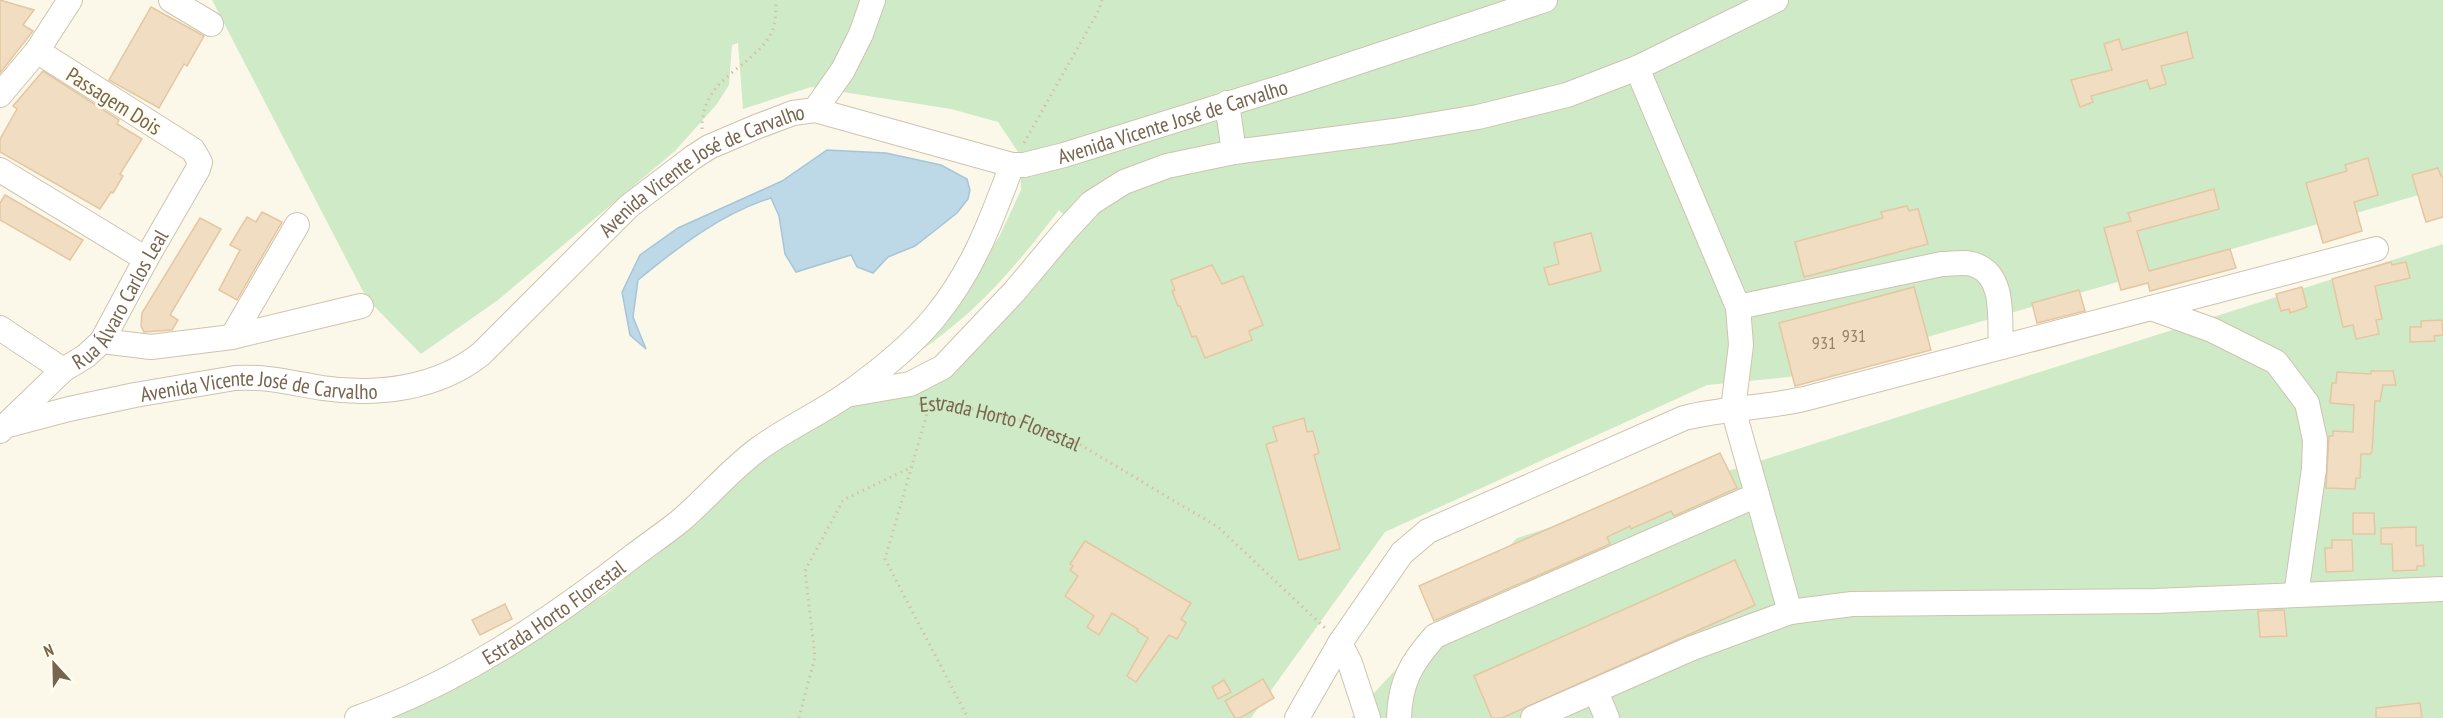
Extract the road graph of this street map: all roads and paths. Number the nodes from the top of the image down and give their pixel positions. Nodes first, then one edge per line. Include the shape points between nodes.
1 (70, 0) edge
2 (171, 0) edge
3 (776, 0) edge
4 (873, 0) edge
5 (1102, 0) edge
6 (1545, 0) edge
7 (1776, 0) edge
8 (211, 24) dead end
9 (37, 51) junction
10 (1637, 68) junction
11 (0, 95) edge
12 (1227, 103) junction
13 (815, 110) junction
14 (710, 147) junction
15 (193, 150) joint
16 (1234, 152) junction
17 (1012, 165) junction
18 (0, 170) edge
19 (297, 225) dead end
20 (2376, 249) dead end
21 (146, 259) junction
22 (361, 306) dead end
23 (1738, 307) junction
24 (2151, 308) junction
25 (3, 336) edge
26 (232, 337) junction
27 (102, 341) junction
28 (2001, 347) junction
29 (63, 370) junction
30 (840, 399) junction
31 (930, 403) junction
32 (910, 405) dead end
33 (1733, 409) junction
34 (2, 429) edge
35 (912, 467) junction
36 (1757, 495) junction
37 (2443, 589) edge
38 (2296, 595) junction
39 (1790, 612) junction
40 (1340, 643) junction
41 (1596, 692) junction
42 (357, 718) edge
43 (799, 718) edge
44 (968, 718) edge
45 (1297, 718) edge
46 (1368, 718) edge
47 (1399, 718) edge
48 (1533, 718) edge
49 (1607, 718) edge

1 - 9 street
2 - 8 street
3 - 14 path via 768,39 729,73 711,97 701,127
4 - 13 street via 843,70
5 - 17 path
6 - 12 street, Avenida Vicente José de Carvalho
7 - 10 street
9 - 11 street
9 - 15 street, Passagem Dois
10 - 16 street via 1567,95 1478,117
10 - 23 street
12 - 16 street
12 - 17 street, Avenida Vicente José de Carvalho via 1043,161
13 - 14 street, Avenida Vicente José de Carvalho via 777,118
13 - 17 street, Avenida Vicente José de Carvalho
14 - 34 street, Avenida Vicente José de Carvalho via 629,206 481,354 448,375 373,391 322,388 272,378 235,378 124,398
15 - 21 street, Rua Álvaro Carlos Leal via 200,162 198,170
16 - 30 street via 1167,166 1124,182 1091,203 943,367 910,384
17 - 30 street, Estrada Horto Florestal via 986,235 934,318 899,353
18 - 21 street
19 - 26 street
20 - 24 street
21 - 27 street, Rua Álvaro Carlos Leal
22 - 26 street
23 - 28 street via 1942,264 1973,264 1990,272 1997,286
23 - 33 street via 1741,345
24 - 28 street
24 - 38 street via 2211,330 2276,362 2307,404 2315,440 2314,469
25 - 29 street
26 - 27 street via 151,346
27 - 29 street, Rua Álvaro Carlos Leal
28 - 33 street via 1804,399
29 - 34 street, Rua Álvaro Carlos Leal
30 - 42 street, Estrada Horto Florestal via 755,451 681,520 547,620 438,683
31 - 32 path, Estrada Horto Florestal
31 - 35 path
31 - 40 path, Estrada Horto Florestal via 944,402 1024,421 1088,449 1218,527
33 - 36 street
33 - 40 street via 1684,418 1428,531 1402,553
35 - 43 path via 843,500 805,571 815,657
35 - 44 path via 885,559
36 - 39 street
36 - 47 street via 1435,636 1410,669 1402,688
37 - 38 street
38 - 39 street via 2155,601 1852,604
39 - 41 street via 1690,649
40 - 45 street
40 - 46 street
41 - 48 street
41 - 49 street

